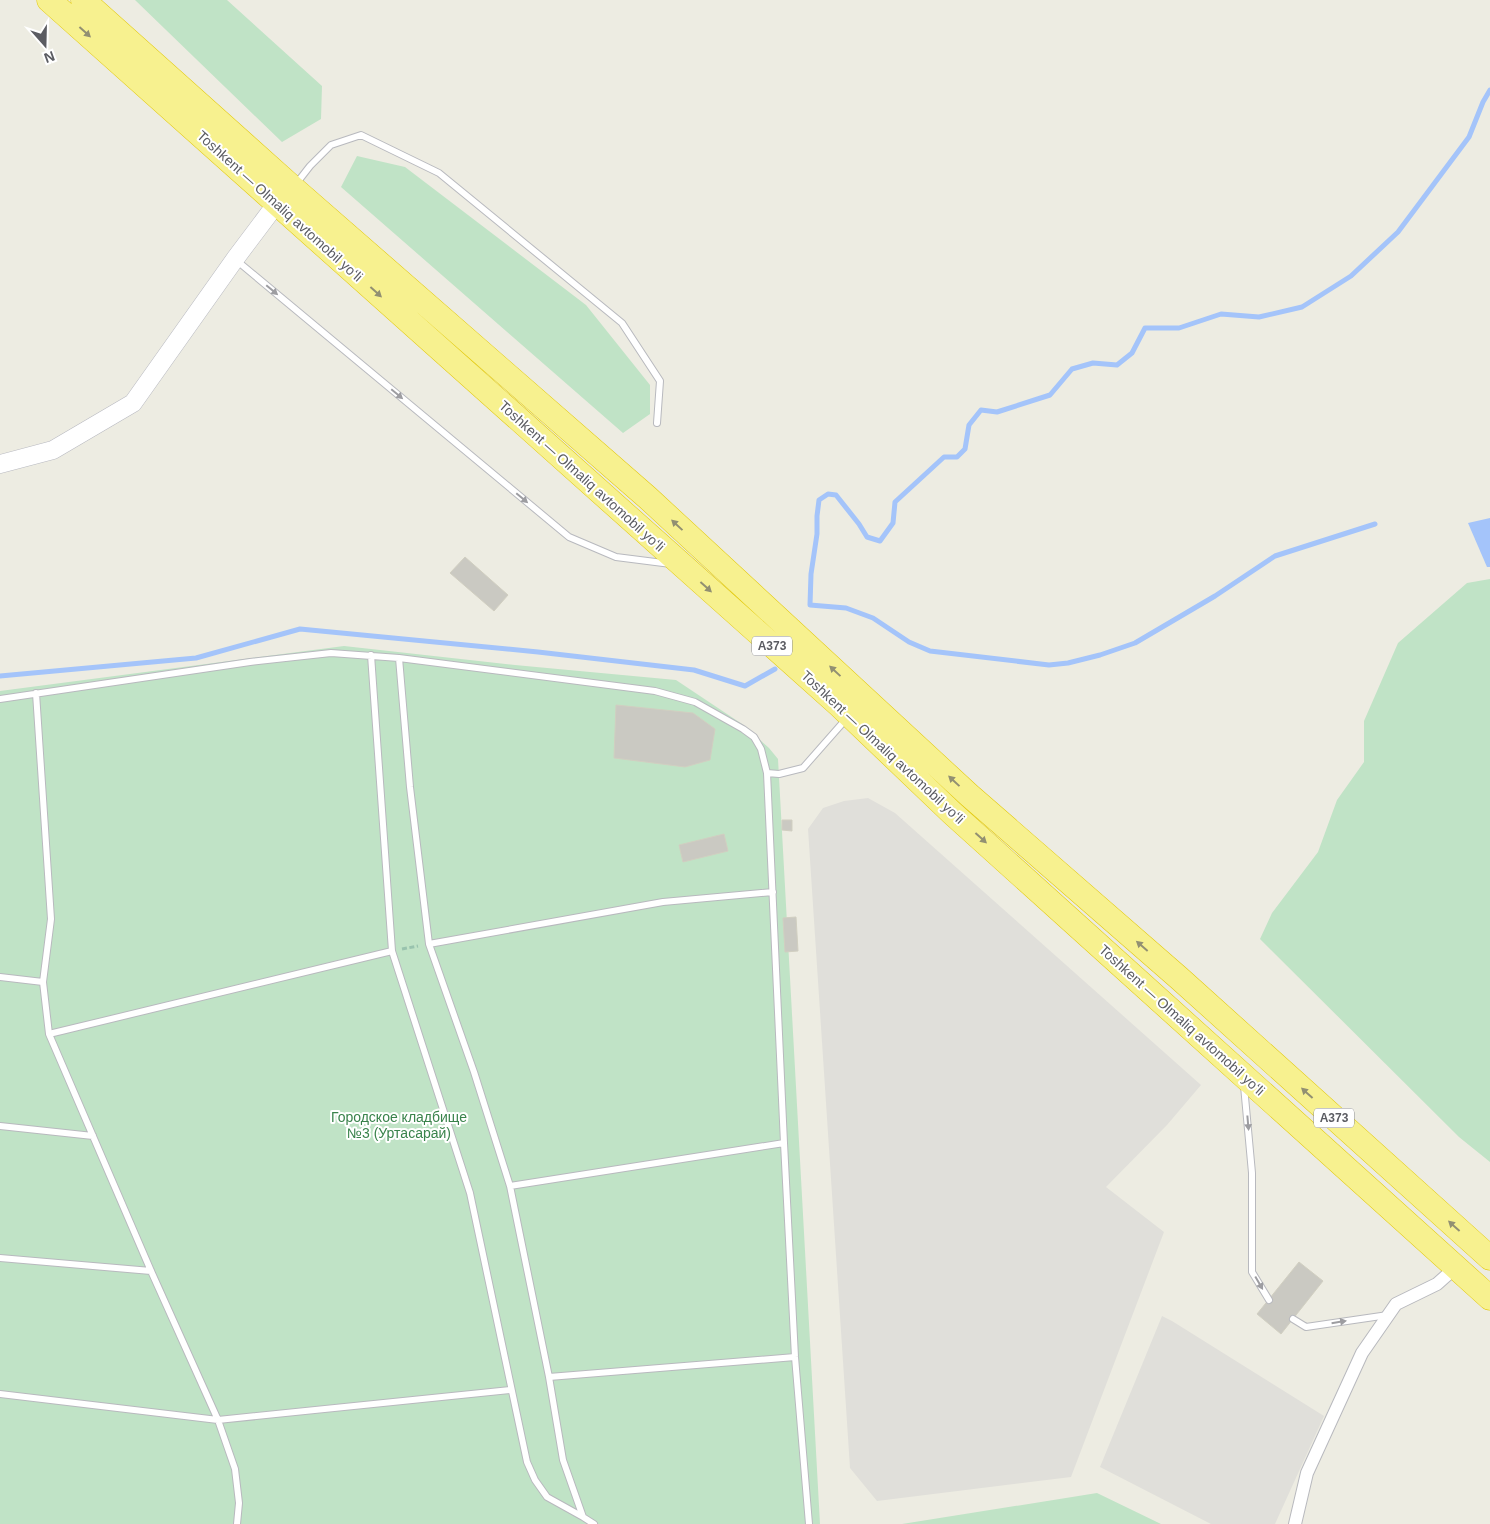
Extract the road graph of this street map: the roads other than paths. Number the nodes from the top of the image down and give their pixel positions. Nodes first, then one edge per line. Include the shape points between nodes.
1 (49, 0) edge
2 (83, 0) edge
3 (285, 196) junction
4 (234, 259) junction
5 (657, 423) dead end
6 (0, 464) edge
7 (683, 566) junction
8 (370, 655) junction
9 (399, 658) junction
10 (36, 693) junction
11 (0, 699) edge
12 (849, 715) junction
13 (767, 773) junction
14 (773, 892) junction
15 (429, 944) junction
16 (392, 951) junction
17 (0, 977) edge
18 (43, 982) junction
19 (49, 1034) junction
20 (1243, 1074) junction
21 (0, 1126) edge
22 (93, 1136) junction
23 (784, 1143) junction
24 (510, 1186) junction
25 (0, 1258) edge
26 (1490, 1258) edge
27 (1456, 1267) junction
28 (151, 1271) junction
29 (1490, 1298) edge
30 (1268, 1300) dead end
31 (1388, 1315) junction
32 (1293, 1319) dead end
33 (795, 1358) junction
34 (549, 1377) junction
35 (511, 1390) junction
36 (0, 1394) edge
37 (218, 1420) junction
38 (583, 1517) junction
39 (237, 1524) edge
40 (594, 1524) edge
41 (810, 1524) edge
42 (1295, 1524) edge

1 -> 3 highway, Toshkent — Olmaliq avtomobil yo‘li / A373
2 - 3 highway, Toshkent — Olmaliq avtomobil yo‘li / A373
3 - 4 street
3 - 5 lane via 331,145 361,136 439,173 622,323 660,382
3 -> 7 highway, Toshkent — Olmaliq avtomobil yo‘li / A373
26 -> 3 highway, Toshkent — Olmaliq avtomobil yo‘li / A373 via 1179,978 969,795 648,498
4 - 6 street via 133,403 53,450
4 -> 7 lane via 569,537 616,557
7 -> 12 highway, Toshkent — Olmaliq avtomobil yo‘li / A373
8 - 9 lane
8 - 10 lane via 331,653 250,662
8 - 16 lane
9 - 13 lane via 655,691 695,702 754,737 761,749
9 - 15 lane via 410,787
10 - 11 lane
10 - 18 lane via 51,919
12 - 13 lane via 803,768 779,774
12 -> 20 highway, Toshkent — Olmaliq avtomobil yo‘li / A373 via 952,813
13 - 14 lane
14 - 15 lane via 663,902
14 - 23 lane
15 - 24 lane
16 - 19 lane
16 - 35 lane via 470,1193
17 - 18 lane
18 - 19 lane
19 - 22 lane
20 - 27 highway, Toshkent — Olmaliq avtomobil yo‘li / A373
20 -> 30 lane via 1252,1173 1252,1272
21 - 22 lane
22 - 28 lane
23 - 24 lane
23 - 33 lane
24 - 34 lane
25 - 28 lane
27 - 29 highway, Toshkent — Olmaliq avtomobil yo‘li / A373
27 - 31 street via 1437,1284 1396,1304
28 - 37 lane
32 -> 31 lane via 1306,1327
31 - 42 street via 1362,1353 1307,1473
33 - 34 lane
33 - 41 lane
34 - 38 lane via 563,1460
35 - 37 lane
35 - 38 lane via 527,1462 535,1480 547,1497
36 - 37 lane
37 - 39 lane via 235,1469 239,1503
38 - 40 lane

